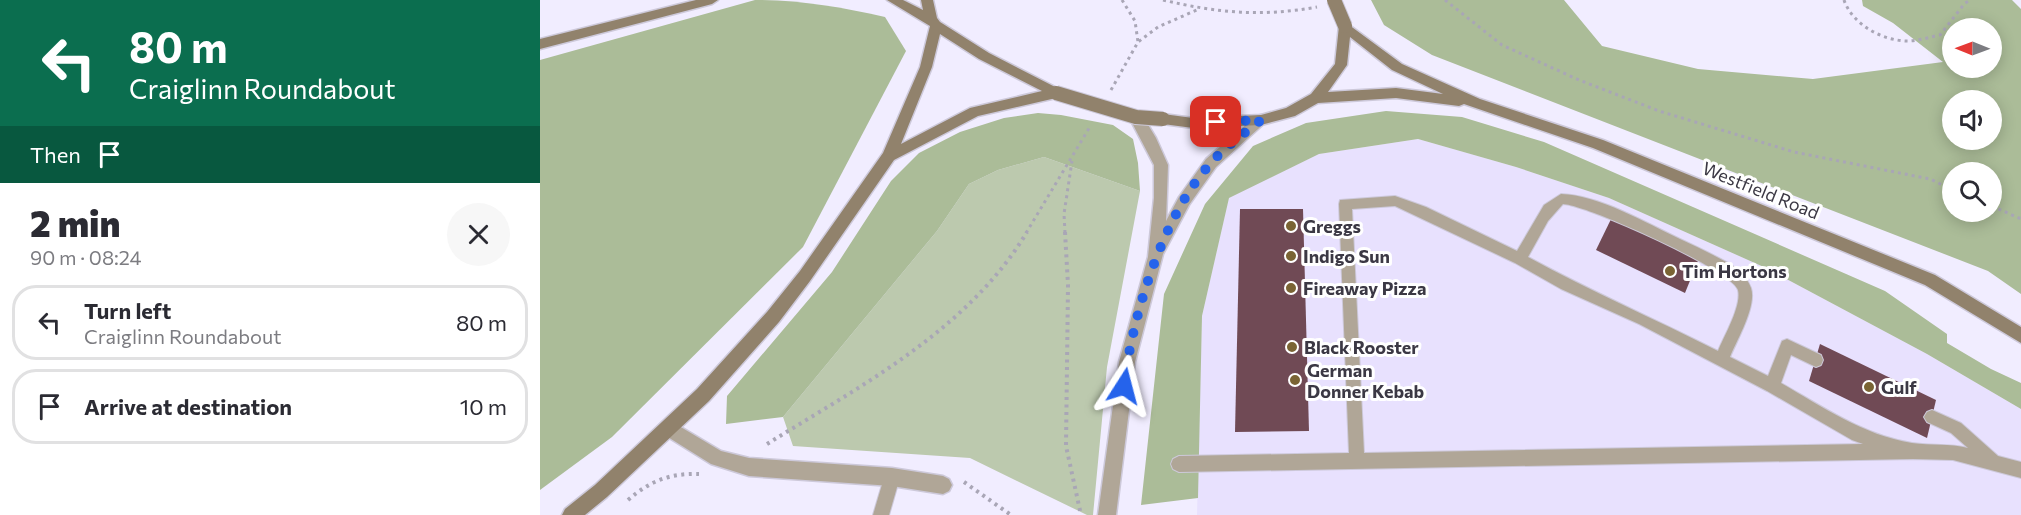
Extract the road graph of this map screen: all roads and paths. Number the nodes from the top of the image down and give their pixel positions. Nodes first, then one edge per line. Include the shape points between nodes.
1 (712, 0) edge
2 (893, 0) edge
3 (927, 0) edge
4 (1122, 0) edge
5 (1163, 0) edge
6 (1445, 0) edge
7 (1844, 0) edge
8 (1971, 0) edge
9 (1330, 2) edge
10 (1199, 9) junction
11 (933, 22) junction
12 (1345, 26) junction
13 (540, 44) edge
14 (1056, 93) junction
15 (1316, 98) junction
16 (1475, 103) junction
17 (1136, 117) junction
18 (1261, 120) junction
19 (889, 156) junction
20 (1942, 185) edge
21 (2002, 210) edge
22 (2021, 219) edge
23 (1155, 257) junction
24 (1520, 259) junction
25 (2021, 336) edge
26 (1721, 360) junction
27 (1816, 360) dead end
28 (1772, 386) junction
29 (1932, 417) dead end
30 (669, 428) junction
31 (765, 446) dead end
32 (1913, 451) junction
33 (717, 458) junction
34 (1357, 459) junction
35 (1994, 461) junction
36 (1179, 464) dead end
37 (2021, 470) edge
38 (892, 477) junction
39 (943, 486) joint
40 (624, 503) dead end
41 (571, 515) edge
42 (881, 515) edge
43 (1011, 515) edge
44 (1081, 515) edge
45 (1107, 515) edge

1 - 13 main road
2 - 11 main road
3 - 11 main road
4 - 10 path via 1135,21 1138,42 1158,27
5 - 10 path
6 - 20 path via 1502,45 1659,111 1794,152 1930,179
7 - 8 path via 1846,10 1873,31 1904,42 1940,35
9 - 10 path via 1260,16
9 - 12 main road, bridge
11 - 14 main road via 984,56
11 - 19 main road via 926,67
12 - 15 main road via 1341,65
12 - 16 main road, Westfield Road via 1397,67
14 - 17 main road, bridge
14 - 19 main road via 975,112
15 - 16 main road, Westfield Road via 1396,93
15 - 18 main road via 1290,112
16 - 25 main road, Westfield Road via 1598,144 1930,280
17 - 18 main road, bridge via 1193,123
17 - 23 street via 1161,165
18 - 23 street via 1211,163 1184,201
19 - 30 main road via 773,316
21 - 22 path
23 - 45 street via 1126,362
24 - 26 lane
24 - 26 lane via 1550,208 1560,199 1570,198 1724,268 1739,279 1746,291
24 - 34 lane via 1395,201 1345,204
26 - 28 lane
27 - 28 lane via 1787,346
28 - 32 lane via 1857,435
29 - 35 lane via 1956,428
30 - 33 street
30 - 41 main road
31 - 44 path via 904,359 981,294 1024,237 1074,154 1064,214 1068,285 1066,446
32 - 34 lane
32 - 35 lane via 1953,452
33 - 38 street via 749,467
33 - 40 path via 699,474 679,473 650,482
34 - 36 lane
35 - 37 lane
38 - 39 street
38 - 42 lane
39 - 43 path via 965,481

